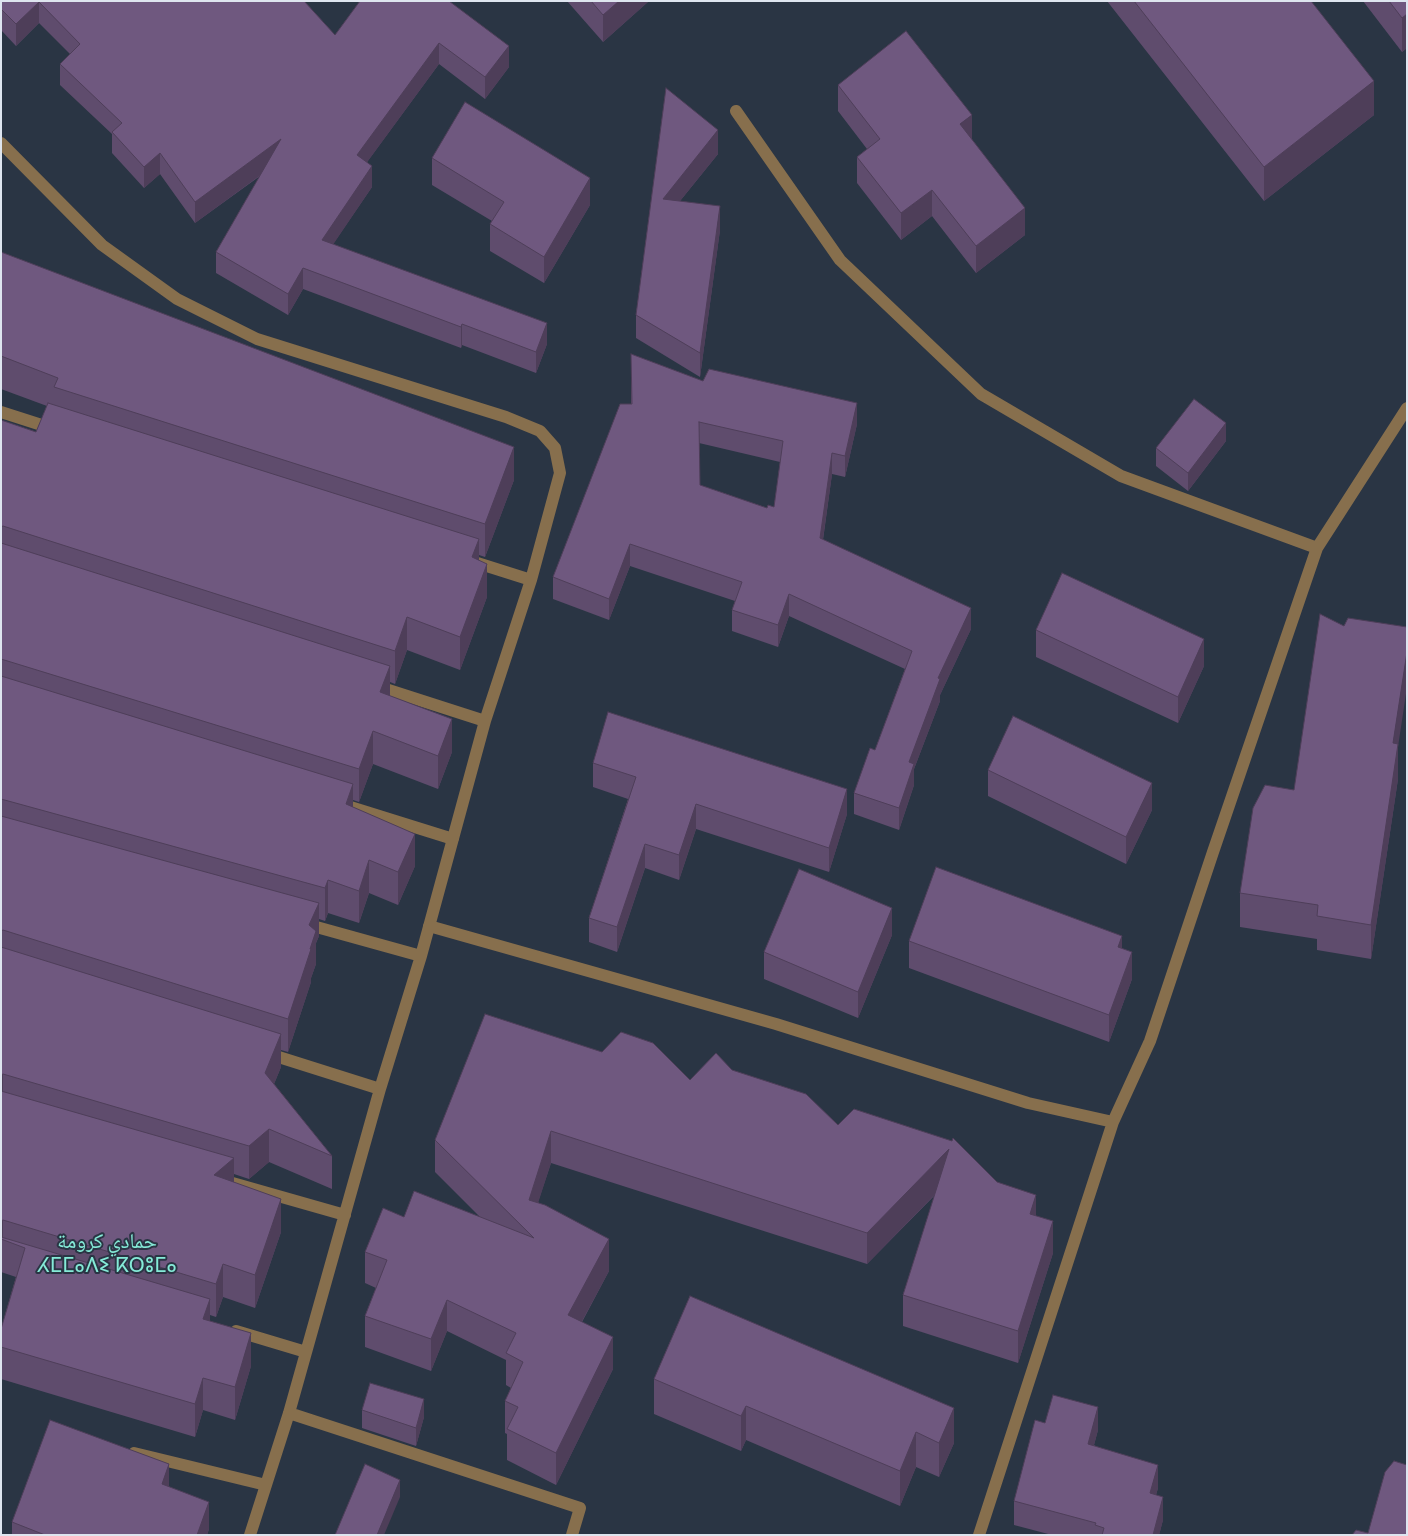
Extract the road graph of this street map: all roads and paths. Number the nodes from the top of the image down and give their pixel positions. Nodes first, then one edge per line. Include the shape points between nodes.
1 (736, 111) dead end
2 (2, 146) edge
3 (1407, 408) edge
4 (1, 412) edge
5 (67, 433) edge
6 (1317, 548) junction
7 (455, 556) edge
8 (530, 580) junction
9 (362, 682) edge
10 (485, 721) junction
11 (331, 801) edge
12 (454, 839) junction
13 (288, 919) edge
14 (429, 926) junction
15 (421, 956) junction
16 (257, 1050) edge
17 (380, 1089) junction
18 (1113, 1122) junction
19 (221, 1179) edge
20 (345, 1215) junction
21 (220, 1327) edge
22 (306, 1352) junction
23 (289, 1413) junction
24 (121, 1450) edge
25 (266, 1485) junction
26 (250, 1535) edge
27 (572, 1535) edge
28 (979, 1535) edge

1 - 6 street via 840,260 981,394 1121,476
2 - 8 street via 102,245 177,299 258,339 506,417 540,431 555,448 560,473
3 - 6 street
4 - 5 street
6 - 18 street via 1150,1041
7 - 8 street
8 - 10 street
9 - 10 street
10 - 12 street
11 - 12 street
12 - 14 street
13 - 15 street
14 - 15 street
14 - 18 street via 776,1024 1028,1103
15 - 17 street
16 - 17 street
17 - 20 street
18 - 28 street
19 - 20 street
20 - 22 street
21 - 22 street
22 - 23 street
23 - 25 street
23 - 27 street via 580,1508
24 - 25 street
25 - 26 street

